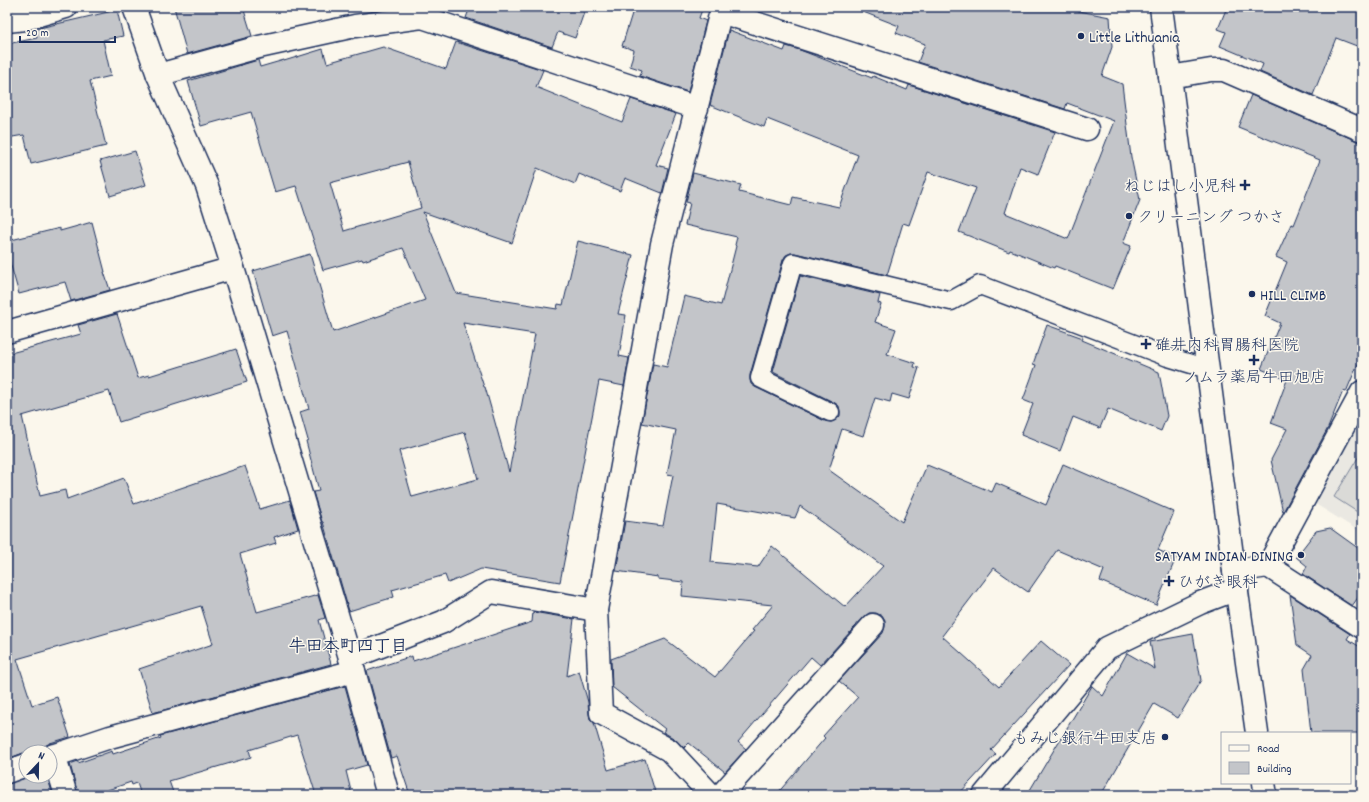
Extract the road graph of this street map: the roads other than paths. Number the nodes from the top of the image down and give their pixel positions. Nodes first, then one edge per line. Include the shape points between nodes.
1 (66, 7) edge
2 (134, 7) edge
3 (1161, 7) edge
4 (722, 9) edge
5 (7, 21) edge
6 (158, 75) junction
7 (1170, 77) junction
8 (697, 108) junction
9 (1087, 129) dead end
10 (1362, 130) edge
11 (234, 268) junction
12 (7, 332) edge
13 (1208, 369) junction
14 (1362, 392) edge
15 (830, 412) dead end
16 (1268, 566) junction
17 (1235, 580) junction
18 (596, 610) junction
19 (873, 625) dead end
20 (1362, 627) edge
21 (352, 665) junction
22 (1257, 732) edge
23 (58, 754) edge
24 (18, 768) edge
25 (7, 772) edge
26 (58, 773) edge
27 (1264, 784) edge
28 (66, 795) edge
29 (388, 795) edge
30 (711, 795) edge
31 (721, 795) edge
32 (984, 795) edge
33 (1266, 795) edge

1 - 5 street
2 - 6 street
3 - 7 street
4 - 8 street
4 - 9 street
6 - 8 street via 259,47 355,26 422,17
6 - 11 street via 208,186
7 - 10 street via 1224,70
7 - 13 street
8 - 18 street via 662,244
11 - 12 street
11 - 21 street
13 - 15 lane via 1168,357 980,285 951,301 793,263 760,378
13 - 17 street
14 - 16 street
16 - 17 street
16 - 20 street
17 - 22 street
17 - 32 street via 1200,603 1107,648
18 - 21 street via 491,592 443,622
18 - 30 street via 601,712 669,750
19 - 31 street
21 - 23 street
21 - 29 street
24 - 25 street
26 - 28 street
27 - 33 street

